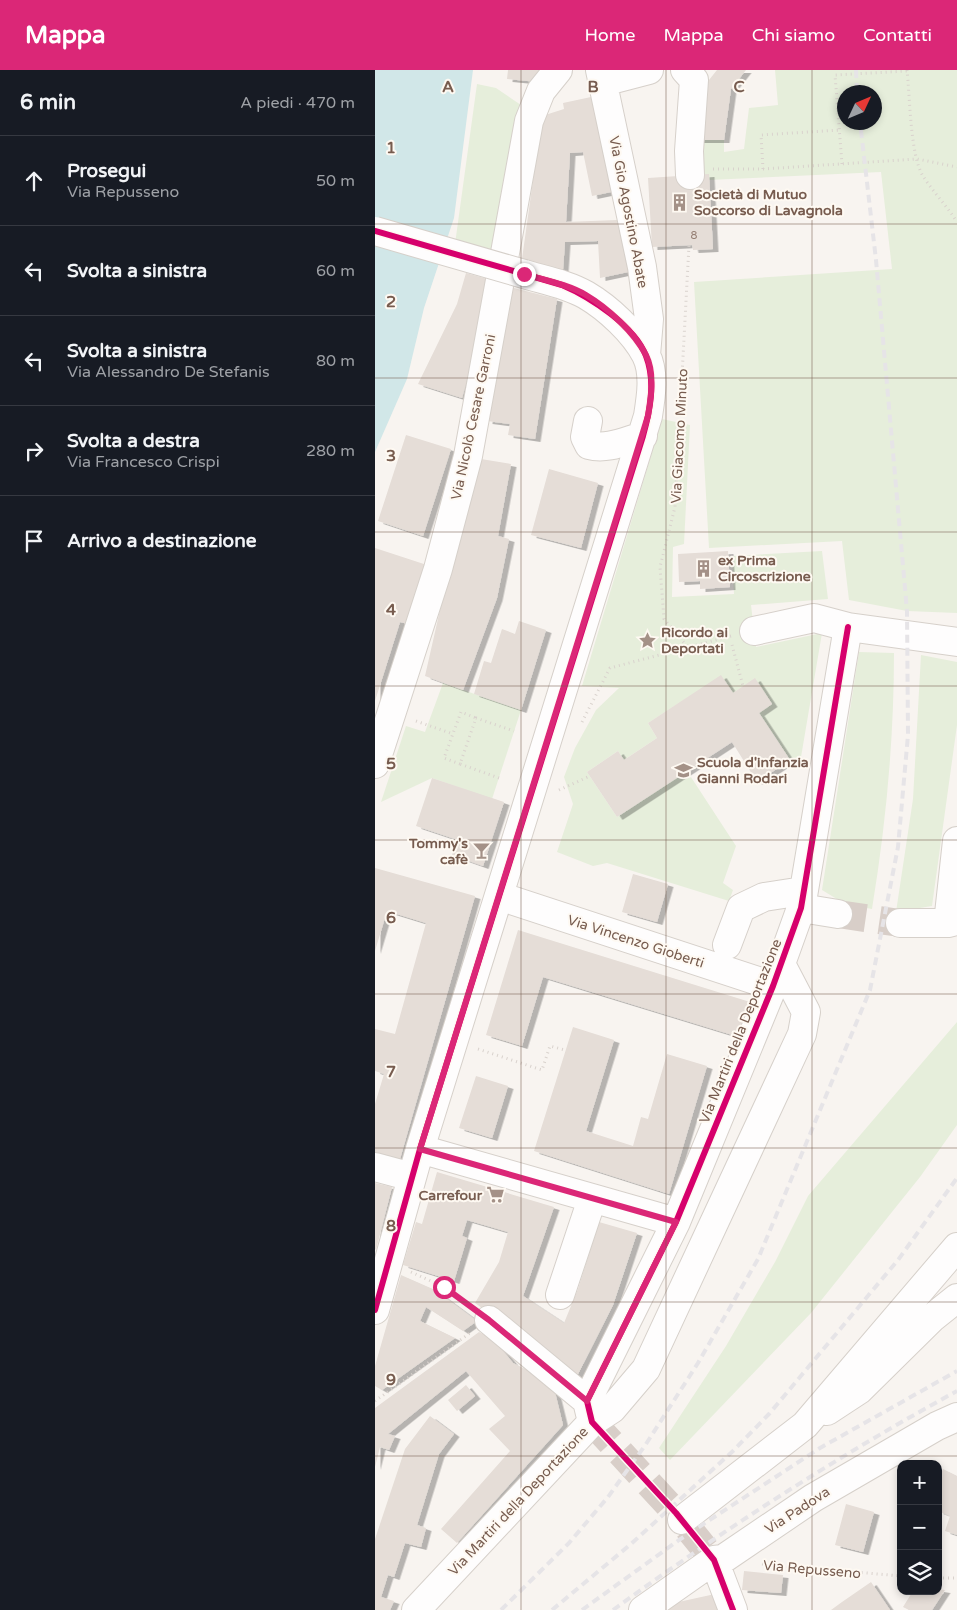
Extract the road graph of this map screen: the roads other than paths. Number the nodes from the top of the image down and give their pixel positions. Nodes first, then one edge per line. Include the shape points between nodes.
1 (558, 70) edge
2 (649, 70) edge
3 (685, 70) edge
4 (601, 76) edge
5 (690, 172) road end
6 (375, 231) edge
7 (646, 355) junction
8 (588, 420) dead end
9 (627, 441) junction
10 (848, 627) junction
11 (742, 633) road end
12 (957, 642) edge
13 (375, 764) edge
14 (957, 841) edge
15 (499, 896) junction
16 (802, 900) junction
17 (838, 914) tunnel mouth
18 (953, 922) edge
19 (900, 923) tunnel mouth
20 (727, 945) dead end
21 (777, 975) junction
22 (420, 1149) junction
23 (375, 1167) edge
24 (412, 1177) junction
25 (591, 1199) junction
26 (676, 1222) junction
27 (957, 1247) edge
28 (560, 1296) dead end
29 (957, 1298) edge
30 (375, 1310) edge
31 (489, 1320) road end
32 (590, 1411) junction
33 (957, 1417) edge
34 (805, 1425) junction
35 (682, 1520) dead end
36 (719, 1560) junction
37 (416, 1610) edge
38 (643, 1610) edge
39 (733, 1610) edge

1 - 13 street, Via Nicolò Cesare Garroni via 541,91 529,120 468,456 438,569
2 - 4 street
3 - 5 street via 694,80
4 - 7 street, Via Gio Agostino Abate via 642,267 649,319
6 - 7 street, bridge via 562,285 586,295 627,329
7 - 9 street via 652,386 648,416
8 - 9 street via 585,437 589,445
9 - 15 street
10 - 11 street via 814,618
10 - 12 street
10 - 16 street, Via Martiri della Deportazione
14 - 18 street
15 - 21 street, Via Vincenzo Gioberti
15 - 22 street
16 - 17 street
16 - 20 street via 764,897 741,908
16 - 21 street, Via Martiri della Deportazione
18 - 19 street
21 - 26 street, Via Martiri della Deportazione
21 - 32 street via 806,1012 802,1034 646,1369 612,1409
22 - 24 street
22 - 25 street
23 - 24 street
24 - 30 street
25 - 26 street
25 - 28 street
26 - 32 street, Via Martiri della Deportazione
27 - 34 street
29 - 34 street via 932,1318 859,1390
31 - 32 street
32 - 37 street, Via Martiri della Deportazione
33 - 36 street, Via Padova via 813,1498
34 - 35 street
36 - 38 street, Via Padova
36 - 39 street

